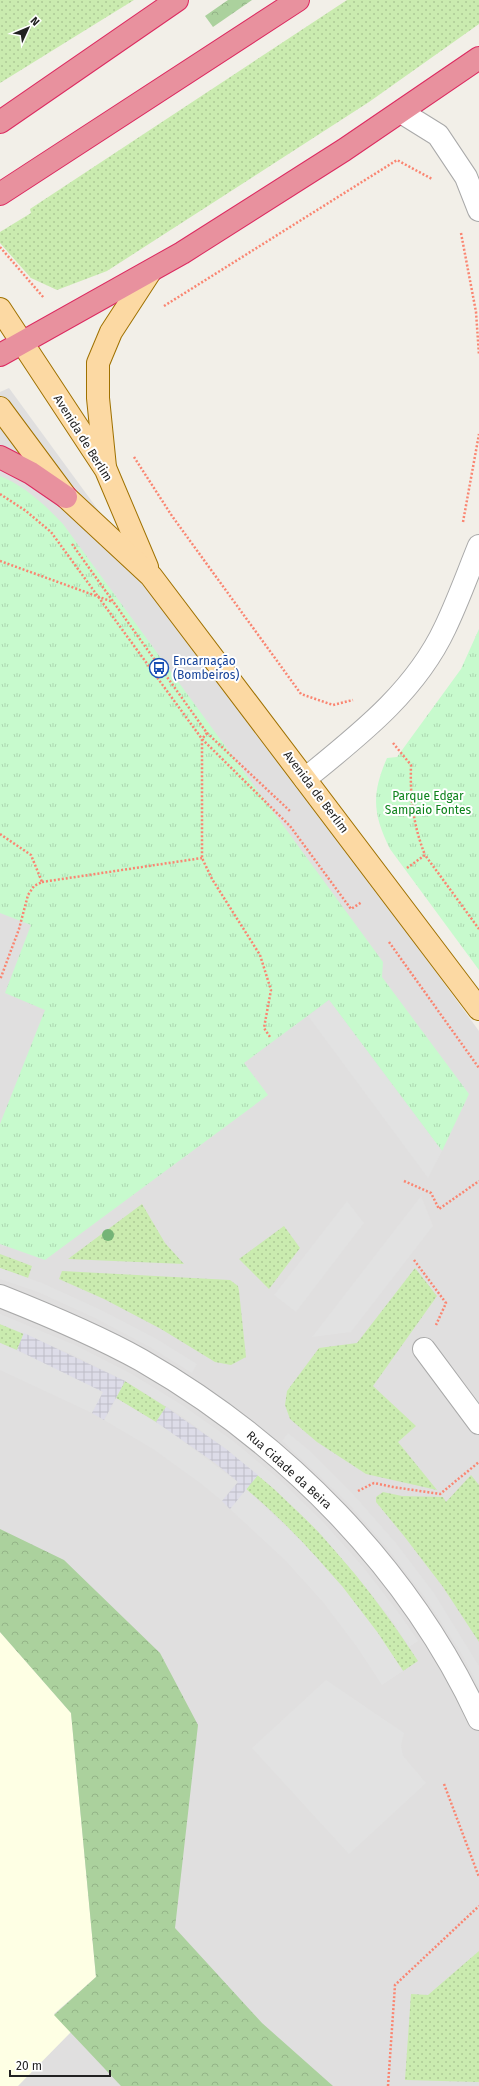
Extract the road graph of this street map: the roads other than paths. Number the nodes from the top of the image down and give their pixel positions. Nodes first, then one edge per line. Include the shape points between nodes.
1 (177, 0) edge
2 (298, 0) edge
3 (479, 58) edge
4 (401, 112) junction
5 (0, 122) edge
6 (3, 192) edge
7 (479, 210) edge
8 (150, 272) junction
9 (0, 309) edge
10 (22, 343) junction
11 (0, 355) edge
12 (0, 408) edge
13 (0, 457) edge
14 (106, 470) junction
15 (66, 497) junction
16 (479, 546) edge
17 (151, 576) junction
18 (305, 779) junction
19 (479, 1009) edge
20 (0, 1296) edge
21 (424, 1349) road end
22 (479, 1423) edge
23 (479, 1719) edge

1 - 5 highway
2 - 6 highway
3 - 4 highway
4 - 7 street via 438,135 466,177
4 - 8 highway via 283,190
8 - 10 highway
8 - 14 main road via 111,332 98,363 98,398
9 - 10 main road, Avenida de Berlim
10 - 11 highway
10 - 14 main road, Avenida de Berlim
12 - 15 main road, Avenida de Berlim
13 - 15 highway via 31,473
14 - 17 main road, Avenida de Berlim
15 - 17 main road, Avenida de Berlim
16 - 18 street via 445,628 414,679 375,722
17 - 18 main road, Avenida de Berlim
18 - 19 main road, Avenida de Berlim
20 - 23 street, Rua Cidade da Beira via 85,1332 140,1360 193,1393 243,1429 291,1469 336,1512 414,1608 447,1660
21 - 22 street

